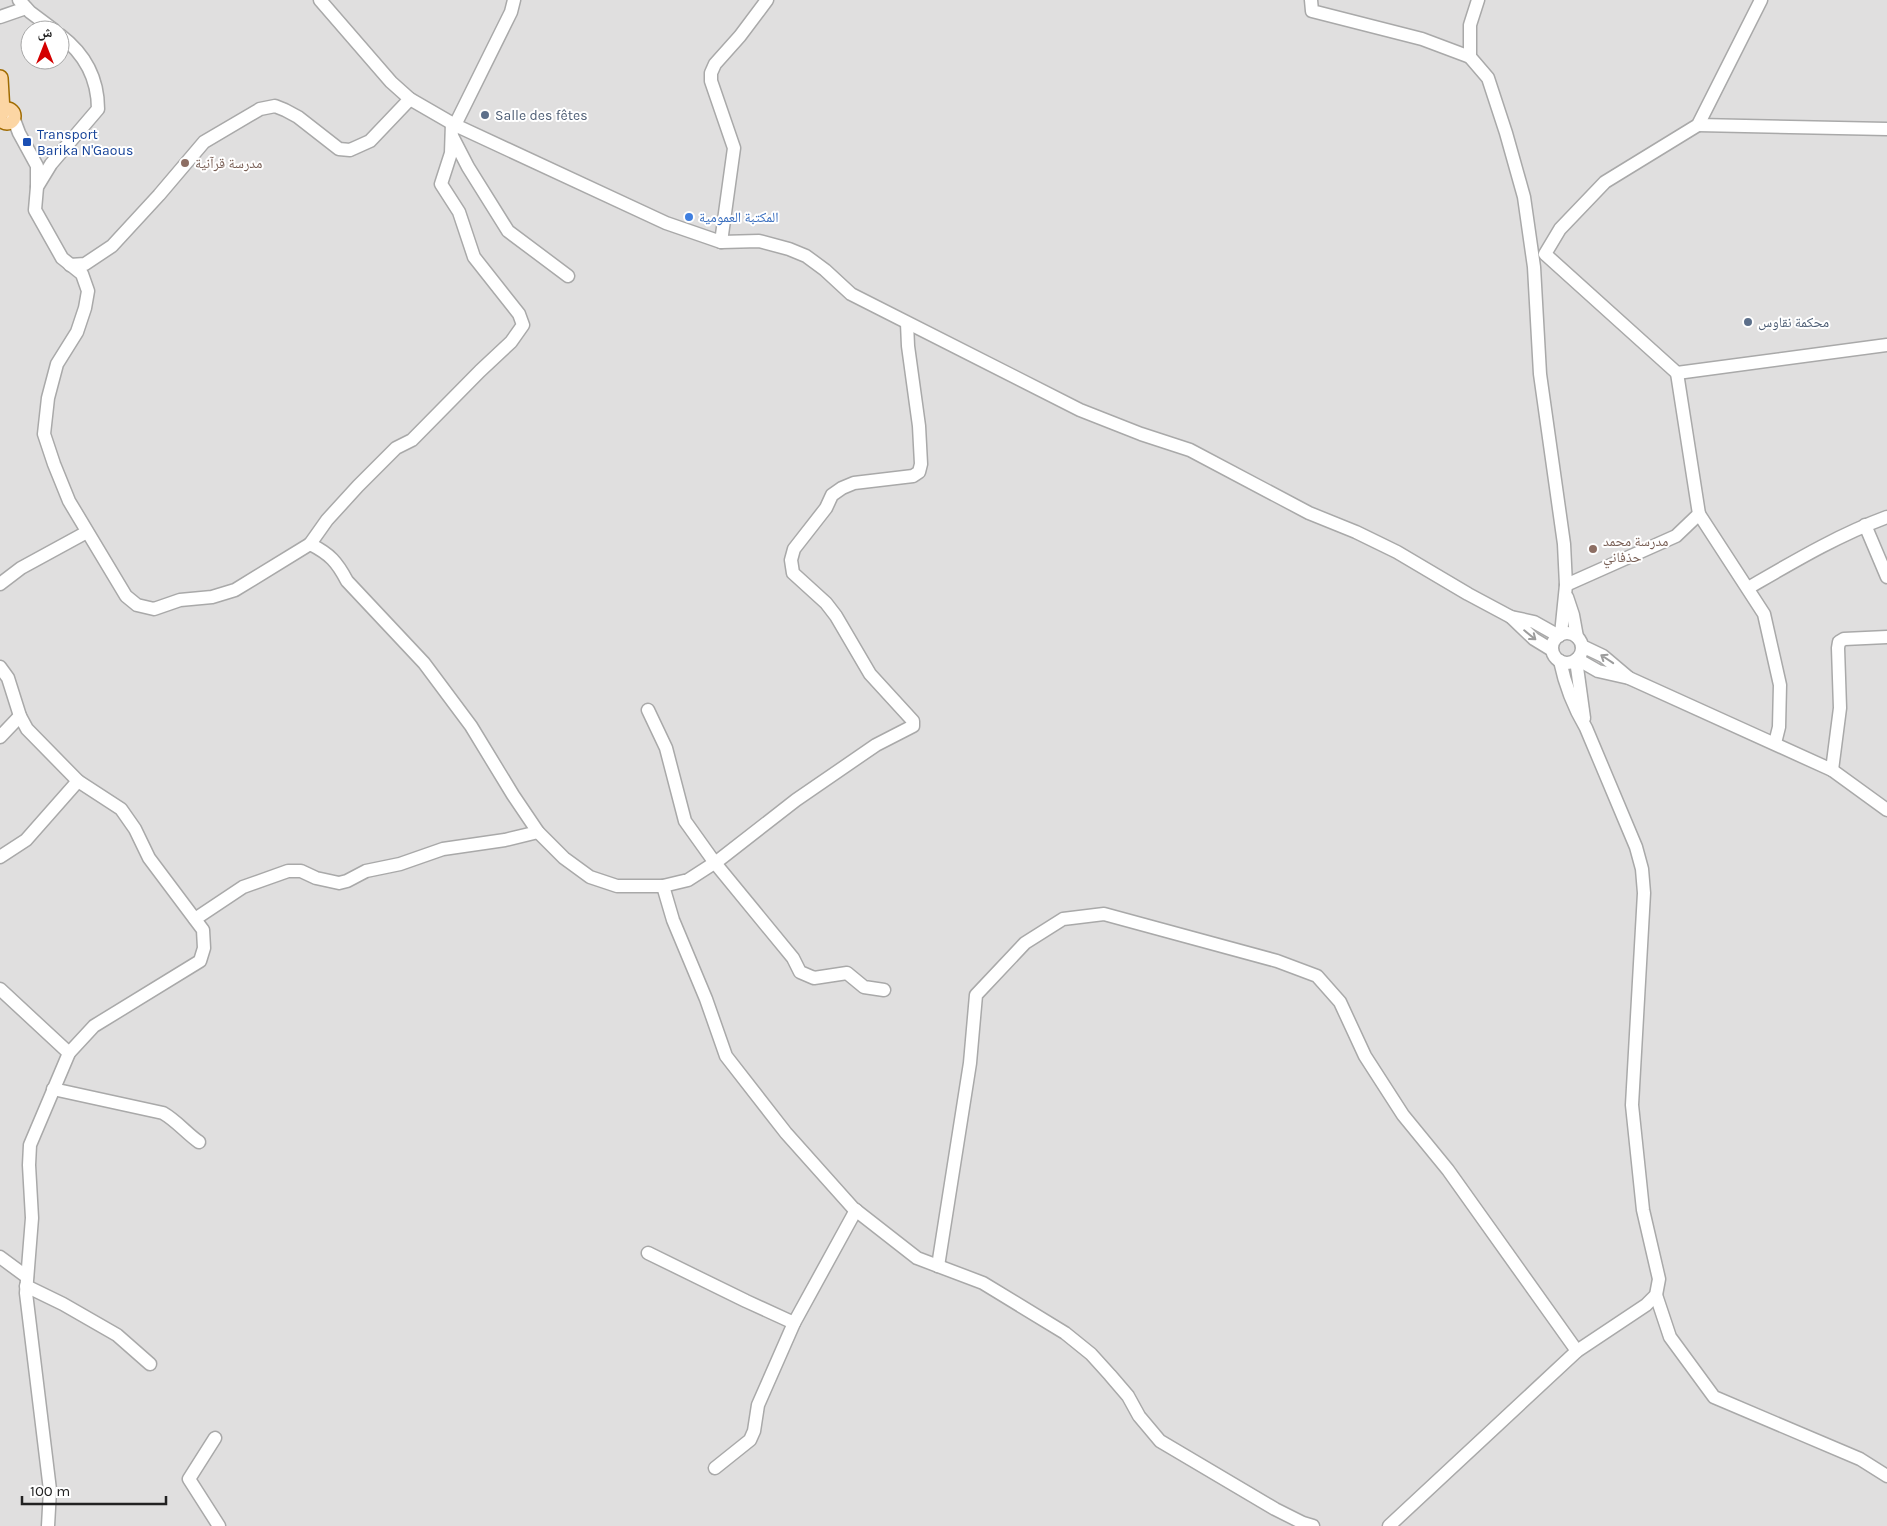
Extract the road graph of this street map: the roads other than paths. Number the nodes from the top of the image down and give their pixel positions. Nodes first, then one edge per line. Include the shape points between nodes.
1 (320, 0) edge
2 (514, 0) edge
3 (767, 0) edge
4 (1311, 0) edge
5 (1478, 0) edge
6 (1761, 0) edge
7 (23, 4) edge
8 (0, 17) edge
9 (42, 20) edge
10 (70, 43) edge
11 (1470, 57) junction
12 (0, 78) edge
13 (410, 99) junction
14 (4, 115) edge
15 (1698, 125) junction
16 (453, 128) junction
17 (1887, 129) edge
18 (51, 164) junction
19 (37, 166) junction
20 (37, 187) junction
21 (721, 242) junction
22 (1545, 254) junction
23 (100, 255) junction
24 (70, 265) junction
25 (1534, 267) junction
26 (568, 276) dead end
27 (88, 292) junction
28 (907, 323) junction
29 (1887, 345) edge
30 (1677, 373) junction
31 (1699, 514) junction
32 (1887, 517) edge
33 (1865, 525) junction
34 (87, 532) junction
35 (310, 544) junction
36 (1887, 577) edge
37 (0, 584) edge
38 (1748, 588) junction
39 (1566, 590) junction
40 (1511, 617) junction
41 (1557, 630) junction
42 (1887, 637) edge
43 (1579, 641) junction
44 (1552, 650) junction
45 (1577, 659) junction
46 (1560, 661) junction
47 (0, 667) edge
48 (1598, 671) junction
49 (1629, 678) junction
50 (1579, 684) junction
51 (648, 710) dead end
52 (20, 716) junction
53 (1586, 728) junction
54 (0, 737) edge
55 (1775, 743) junction
56 (1832, 770) junction
57 (78, 781) junction
58 (1887, 810) edge
59 (538, 832) junction
60 (0, 857) edge
61 (715, 863) junction
62 (663, 886) junction
63 (195, 919) junction
64 (0, 989) edge
65 (884, 990) dead end
66 (69, 1053) junction
67 (53, 1090) junction
68 (199, 1142) dead end
69 (856, 1210) junction
70 (648, 1252) dead end
71 (0, 1256) edge
72 (938, 1266) junction
73 (27, 1282) junction
74 (1656, 1295) junction
75 (794, 1323) junction
76 (1577, 1351) junction
77 (150, 1364) dead end
78 (215, 1438) dead end
79 (715, 1468) dead end
80 (1887, 1476) edge
81 (48, 1526) edge
82 (219, 1526) edge
83 (1313, 1526) edge
84 (1388, 1526) edge

1 - 13 street via 391,82
2 - 16 street
3 - 21 street via 711,73 734,148
4 - 11 street via 1312,11 1422,39
5 - 11 street via 1470,25
6 - 15 street
7 - 8 street
7 - 9 street
10 - 18 street via 91,69 98,94 98,110
11 - 25 street via 1488,78 1506,133 1524,197
12 - 14 main road
13 - 16 street
13 - 23 street via 370,141 350,150 339,149 285,110 274,106 260,109 204,142 126,232
14 - 19 street
15 - 17 street
15 - 22 street via 1605,182 1560,229
16 - 21 street via 666,223
16 - 26 street via 468,167 508,231
16 - 35 street via 451,153 441,184 459,212 474,257 519,314 523,325 512,342 412,440 396,448 358,486
18 - 19 street
18 - 20 street
19 - 20 street
20 - 24 street via 35,210 62,258
21 - 28 street via 759,241 806,256 851,294
22 - 25 street
22 - 30 street
23 - 24 street via 85,264
23 - 27 street
24 - 27 street via 82,274
25 - 39 street via 1540,374 1564,544
27 - 34 street via 77,332 57,364 48,398 44,434 69,501
28 - 40 street via 1080,410 1190,450 1309,513 1397,552
28 - 61 street via 919,426 919,472 913,476 854,483 832,494 826,508 794,549 791,560 793,573 826,603 870,674 913,721 912,726 876,745 796,800
29 - 30 street
30 - 31 street
31 - 38 street
31 - 39 street via 1676,536
32 - 33 street
33 - 36 street
33 - 38 street
34 - 35 street via 126,596 137,605 154,609 180,600 212,597 235,590
34 - 37 street via 21,568
35 - 59 street via 327,552 347,581 424,663 471,726
38 - 55 street via 1764,614 1780,685 1779,727
39 - 41 street
39 - 43 street
40 - 41 street
40 -> 44 street via 1534,639
41 - 43 street via 1570,633
41 - 44 street
42 - 56 street via 1844,639 1840,642 1840,708
43 - 45 street via 1580,655
49 -> 43 street
44 - 46 street
45 - 46 street via 1569,663
45 - 48 street
45 - 50 street
46 - 53 street via 1572,702
47 - 52 street via 8,678
48 - 49 street
48 - 50 street
49 - 55 street
50 - 53 street
51 - 61 street via 666,748 685,820
52 - 54 street
52 - 57 street via 28,729
53 - 74 street via 1636,847 1642,870 1644,892 1632,1105 1643,1210 1659,1279
55 - 56 street
56 - 58 street
57 - 60 street via 26,840
57 - 63 street via 121,809 149,858
59 - 62 street via 564,858 590,877 617,886
59 - 63 street via 443,849 400,864 366,871 347,881 288,871 243,887
61 - 62 street via 688,880
61 - 65 street via 793,958 800,972 814,978 847,973 864,987
62 - 69 street via 726,1056 786,1133
63 - 66 street via 203,930 204,948 200,961 94,1026
64 - 66 street
66 - 67 street
67 - 68 street via 163,1113
67 - 73 street via 30,1145 32,1218
69 - 72 street via 917,1258
69 - 75 street
70 - 75 street
71 - 73 street
72 - 76 street via 970,1063 976,995 1025,943 1063,919 1104,914 1276,960 1317,976 1340,1002 1365,1056 1403,1114 1448,1170
72 - 83 street via 983,1282 1065,1333 1110,1374 1160,1441 1275,1509
73 - 77 street via 117,1336
73 - 81 street via 28,1318 50,1490
74 - 76 street
74 - 80 street via 1670,1337 1714,1398 1860,1459
75 - 79 street via 758,1405 750,1440
76 - 84 street
78 - 82 street via 189,1479

